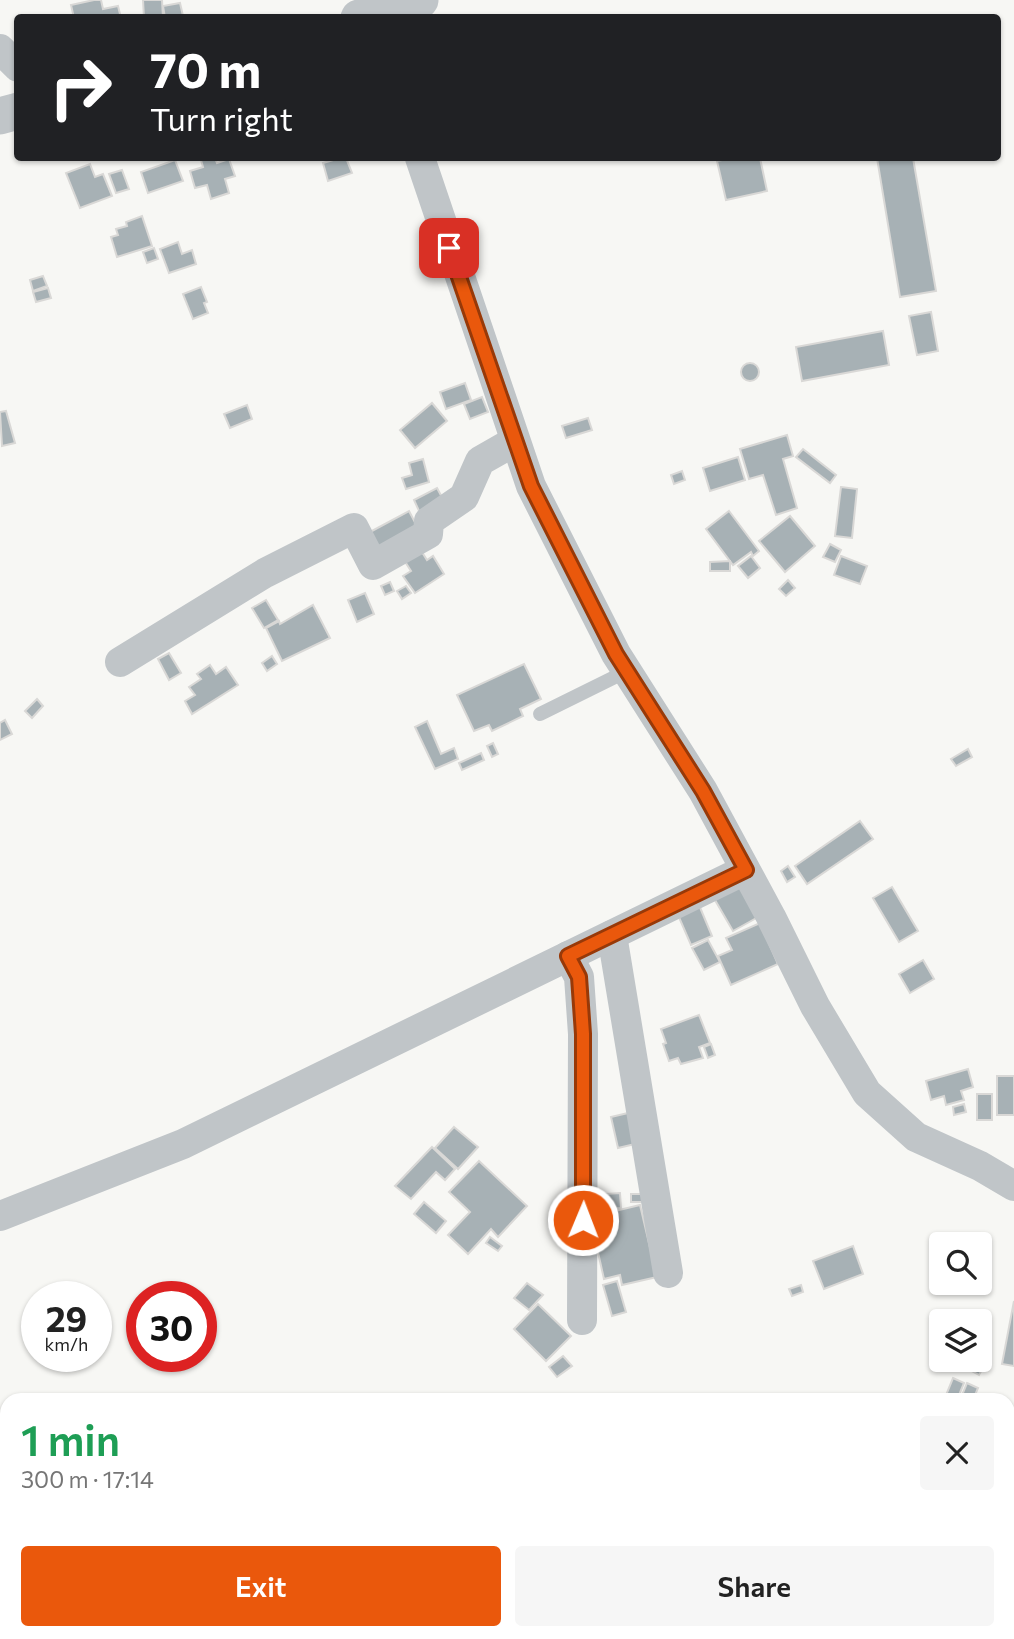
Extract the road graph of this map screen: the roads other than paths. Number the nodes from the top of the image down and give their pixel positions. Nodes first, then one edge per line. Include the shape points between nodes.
1 (420, 0) edge
2 (374, 14) edge
3 (0, 49) edge
4 (14, 63) edge
5 (420, 161) edge
6 (515, 441) junction
7 (120, 662) dead end
8 (628, 671) junction
9 (540, 714) dead end
10 (746, 870) junction
11 (612, 935) junction
12 (568, 956) junction
13 (1014, 1186) edge
14 (0, 1216) edge
15 (668, 1272) dead end
16 (582, 1320) dead end

1 - 2 street
3 - 4 street
5 - 6 street
6 - 7 street via 480,461 464,497 429,521 428,534 373,565 354,528 265,573
6 - 8 street via 531,486
8 - 9 lane
8 - 10 street
10 - 11 street
10 - 13 street via 815,1006 866,1093 916,1136
11 - 12 street
11 - 15 street
12 - 14 street via 183,1144
12 - 16 street via 579,977 583,1034

